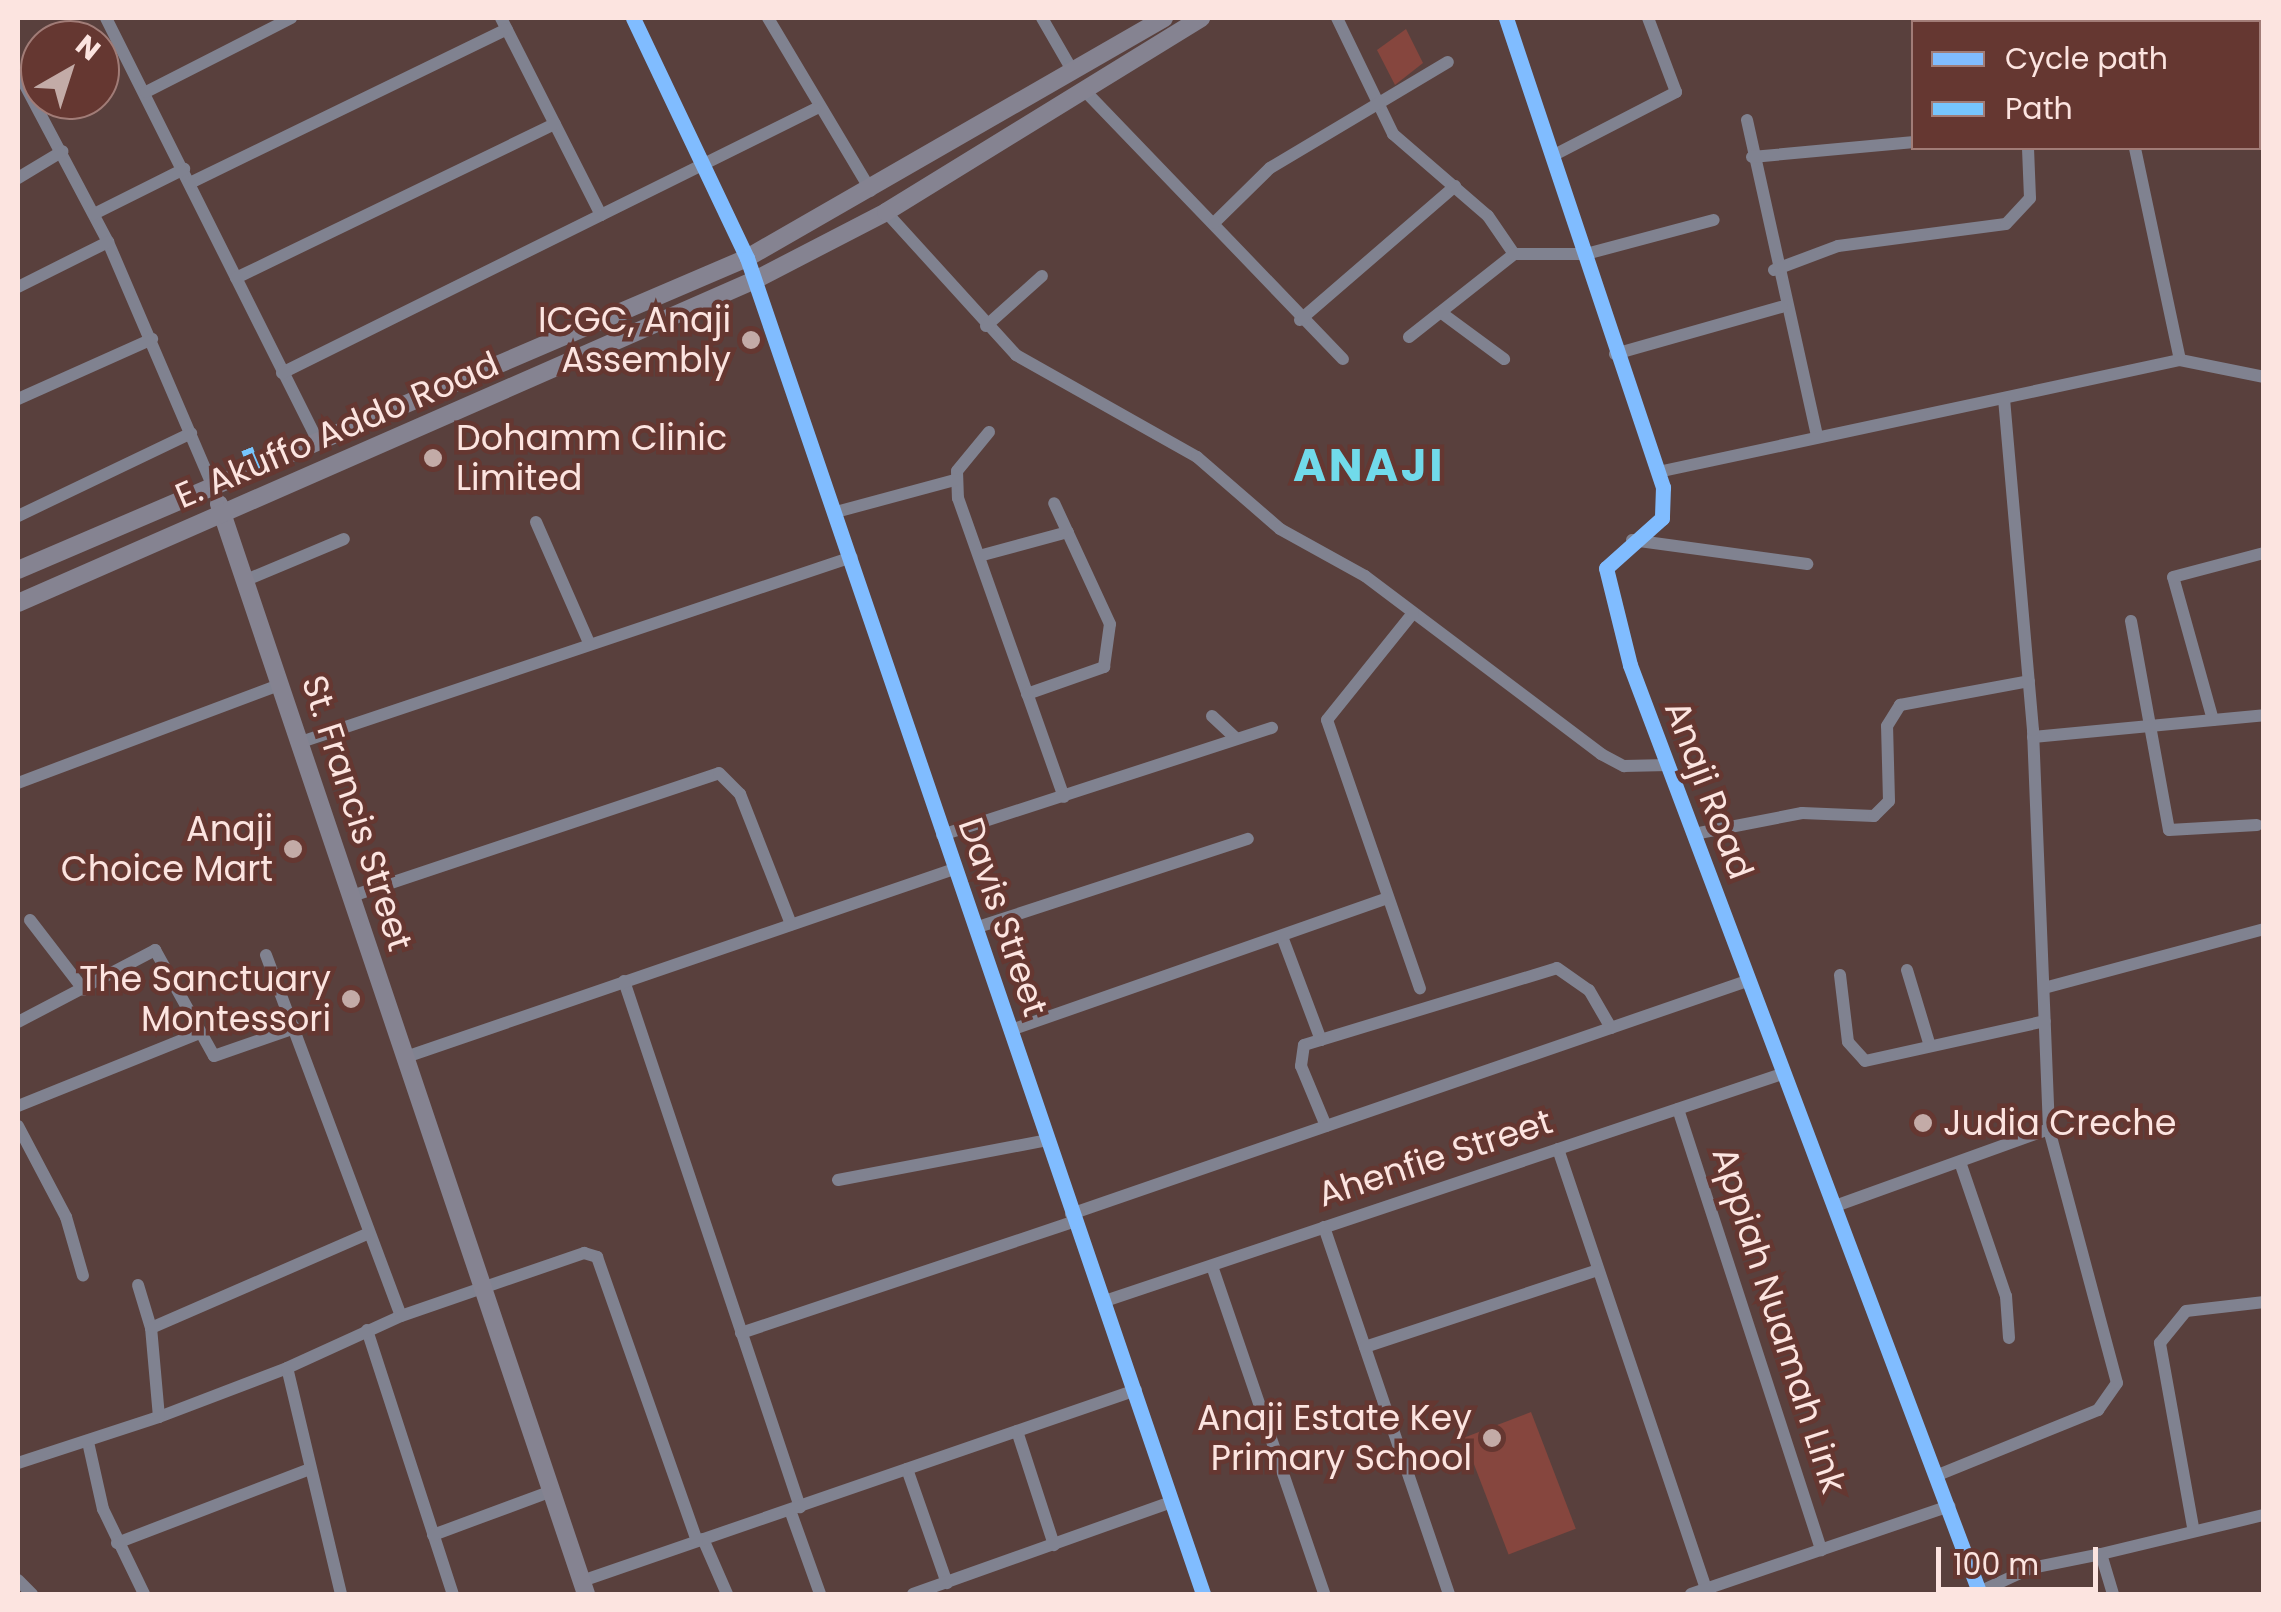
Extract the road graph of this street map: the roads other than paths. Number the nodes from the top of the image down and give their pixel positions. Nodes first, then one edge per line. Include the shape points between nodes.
1 (106, 18) edge
2 (291, 18) edge
3 (633, 18) edge
4 (768, 18) edge
5 (1042, 18) edge
6 (1163, 18) edge
7 (1201, 18) edge
8 (1336, 18) edge
9 (1506, 18) edge
10 (1648, 18) edge
11 (504, 23) edge
12 (1448, 62) dead end
13 (1072, 70) junction
14 (18, 72) edge
15 (1086, 91) junction
16 (146, 92) junction
17 (1375, 104) junction
18 (815, 109) junction
19 (1746, 120) dead end
20 (555, 124) junction
21 (1911, 142) edge
22 (2028, 150) edge
23 (2134, 150) edge
24 (63, 151) junction
25 (1558, 153) junction
26 (1752, 157) junction
27 (706, 163) junction
28 (184, 169) junction
29 (18, 178) edge
30 (190, 184) junction
31 (1455, 186) junction
32 (872, 192) junction
33 (886, 212) junction
34 (94, 214) junction
35 (601, 215) junction
36 (1714, 220) dead end
37 (1214, 223) junction
38 (108, 242) junction
39 (1514, 254) junction
40 (1586, 254) junction
41 (747, 258) junction
42 (1774, 270) junction
43 (1042, 276) dead end
44 (236, 278) junction
45 (755, 280) junction
46 (18, 286) edge
47 (1781, 306) junction
48 (1443, 314) junction
49 (1300, 320) junction
50 (986, 326) junction
51 (1409, 337) dead end
52 (152, 339) junction
53 (1615, 354) junction
54 (1342, 359) dead end
55 (1504, 359) dead end
56 (2180, 360) junction
57 (282, 373) junction
58 (2264, 377) edge
59 (18, 400) edge
60 (2004, 401) junction
61 (989, 432) dead end
62 (1816, 432) junction
63 (191, 433) junction
64 (318, 442) junction
65 (1658, 472) junction
66 (955, 480) junction
67 (214, 489) junction
68 (1054, 503) dead end
69 (836, 512) junction
70 (222, 515) junction
71 (18, 516) edge
72 (536, 522) dead end
73 (1068, 532) junction
74 (344, 539) dead end
75 (1632, 540) junction
76 (2264, 553) edge
77 (979, 556) junction
78 (852, 557) junction
79 (1808, 564) dead end
80 (18, 570) edge
81 (246, 580) junction
82 (18, 603) edge
83 (1412, 613) junction
84 (2130, 621) dead end
85 (589, 643) junction
86 (2029, 681) junction
87 (282, 684) junction
88 (1028, 694) junction
89 (1212, 716) dead end
90 (2264, 716) edge
91 (2213, 720) junction
92 (2153, 726) junction
93 (1272, 728) dead end
94 (2033, 737) junction
95 (1236, 738) junction
96 (298, 743) junction
97 (1668, 766) junction
98 (18, 783) edge
99 (1064, 797) junction
100 (2256, 825) dead end
101 (1694, 834) junction
102 (942, 835) junction
103 (1248, 838) dead end
104 (954, 869) junction
105 (349, 897) junction
106 (1387, 898) junction
107 (30, 920) dead end
108 (791, 924) junction
109 (975, 928) junction
110 (2264, 929) edge
111 (1283, 939) junction
112 (266, 955) dead end
113 (1908, 970) dead end
114 (1840, 975) dead end
115 (1750, 980) junction
116 (624, 981) junction
117 (1420, 988) dead end
118 (2044, 988) junction
119 (84, 990) junction
120 (2045, 1020) junction
121 (18, 1022) edge
122 (295, 1028) junction
123 (1610, 1028) junction
124 (1011, 1030) junction
125 (200, 1033) junction
126 (1320, 1040) junction
127 (1930, 1046) junction
128 (403, 1058) junction
129 (1785, 1073) junction
130 (18, 1106) edge
131 (1678, 1109) junction
132 (18, 1126) edge
133 (1326, 1126) junction
134 (2049, 1129) junction
135 (1047, 1140) junction
136 (1558, 1149) junction
137 (1960, 1162) junction
138 (838, 1180) dead end
139 (1838, 1205) junction
140 (1073, 1218) junction
141 (1324, 1227) junction
142 (365, 1235) junction
143 (1212, 1266) junction
144 (1598, 1270) junction
145 (83, 1276) dead end
146 (138, 1285) dead end
147 (480, 1290) junction
148 (1105, 1302) junction
149 (2263, 1306) edge
150 (402, 1316) junction
151 (151, 1328) junction
152 (368, 1330) junction
153 (742, 1333) junction
154 (2009, 1338) dead end
155 (1365, 1347) junction
156 (287, 1368) junction
157 (1136, 1390) junction
158 (159, 1417) junction
159 (1017, 1431) junction
160 (88, 1442) junction
161 (18, 1462) edge
162 (310, 1469) junction
163 (907, 1470) junction
164 (1938, 1474) junction
165 (552, 1491) junction
166 (1172, 1502) junction
167 (1949, 1506) junction
168 (795, 1508) junction
169 (2264, 1515) edge
170 (2194, 1527) junction
171 (433, 1535) junction
172 (700, 1540) junction
173 (117, 1543) junction
174 (1054, 1545) junction
175 (1821, 1550) junction
176 (2102, 1554) junction
177 (18, 1580) edge
178 (947, 1583) junction
179 (584, 1588) edge
180 (1706, 1589) junction
181 (1979, 1593) edge
182 (32, 1594) edge
183 (144, 1594) edge
184 (341, 1594) edge
185 (453, 1594) edge
186 (727, 1594) edge
187 (820, 1594) edge
188 (913, 1594) edge
189 (1203, 1594) edge
190 (1324, 1594) edge
191 (1449, 1594) edge
192 (1691, 1594) edge
193 (2113, 1594) edge

1 - 16 street
2 - 16 street
3 - 27 street, Davis Street
4 - 18 street
5 - 13 street
6 - 13 main road, E. Akuffo Addo Road
7 - 15 main road, E. Akuffo Addo Road
8 - 17 street
9 - 25 street, Anaji Road
10 - 25 street via 1676,92
11 - 20 street
11 - 30 street
12 - 17 street
13 - 32 main road, E. Akuffo Addo Road
14 - 24 street, St. Francis Street
15 - 33 main road, E. Akuffo Addo Road
15 - 37 street
16 - 28 street
17 - 31 street via 1394,134
17 - 37 street via 1270,168
18 - 27 street
18 - 32 street
19 - 26 street
20 - 35 street
20 - 44 street
21 - 26 street
22 - 42 street via 2030,198 2006,224 1838,246
23 - 56 street
24 - 29 street
24 - 34 street, St. Francis Street
25 - 40 street, Anaji Road
26 - 42 street
27 - 35 street
27 - 41 street, Davis Street
28 - 30 street
28 - 34 street
30 - 44 street
31 - 39 street
31 - 49 street
32 - 41 main road, E. Akuffo Addo Road
33 - 45 main road, E. Akuffo Addo Road
33 - 50 street
34 - 38 street, St. Francis Street
35 - 57 street
36 - 40 street
37 - 49 street via 1228,249
38 - 46 street
38 - 52 street, St. Francis Street
39 - 40 street
39 - 48 street
40 - 53 street, Anaji Road
41 - 45 street, Davis Street
41 - 64 main road, E. Akuffo Addo Road
42 - 47 street
43 - 50 street
44 - 57 street
45 - 69 street, Davis Street
45 - 70 main road, E. Akuffo Addo Road
47 - 53 street
47 - 62 street
48 - 51 street
48 - 55 street
49 - 54 street
50 - 83 street via 1088,402 1197,457 1280,529
52 - 59 street
52 - 63 street, St. Francis Street
53 - 65 street, Anaji Road
56 - 58 street
56 - 60 street
57 - 64 street
60 - 62 street
60 - 86 street
61 - 66 street
62 - 65 street
63 - 67 street, St. Francis Street
63 - 71 street
64 - 67 main road, E. Akuffo Addo Road
65 - 75 street, Anaji Road via 1662,518
66 - 69 street
66 - 77 street
67 - 70 main road, St. Francis Street
67 - 80 main road, E. Akuffo Addo Road
68 - 73 street
69 - 78 street, Davis Street
70 - 81 main road, St. Francis Street
70 - 82 main road, E. Akuffo Addo Road
72 - 85 street
73 - 77 street
73 - 88 street via 1110,624 1104,667
74 - 81 street
75 - 79 street
75 - 97 street, Anaji Road via 1608,562 1608,590
76 - 91 street via 2173,577
77 - 88 street
78 - 85 street
78 - 102 street, Davis Street
81 - 87 main road, St. Francis Street
83 - 97 street via 1601,754 1624,766
83 - 106 street via 1327,720
84 - 92 street
85 - 96 street
86 - 94 street
86 - 101 street via 1900,706 1887,726 1883,812 1748,818
87 - 96 main road, St. Francis Street
87 - 98 street
88 - 99 street
89 - 95 street
90 - 91 street
91 - 92 street
92 - 94 street
92 - 100 street via 2169,830
93 - 95 street
94 - 118 street
95 - 99 street
96 - 105 main road, St. Francis Street
97 - 101 street, Anaji Road
99 - 102 street
101 - 115 street, Anaji Road
102 - 104 street, Davis Street
103 - 109 street
104 - 108 street
104 - 109 street, Davis Street
105 - 108 street via 719,773 740,794
105 - 128 main road, St. Francis Street
106 - 111 street
106 - 117 street
107 - 119 street
108 - 116 street
109 - 124 street, Davis Street
110 - 118 street
111 - 124 street
111 - 126 street
112 - 122 street
113 - 127 street
114 - 127 street via 1857,1057 1878,1062
115 - 123 street
115 - 129 street, Anaji Road
116 - 128 street
116 - 153 street
118 - 120 street
119 - 121 street
119 - 125 street via 155,950
120 - 127 street
120 - 134 street
122 - 125 street via 214,1056
122 - 142 street
123 - 126 street via 1589,990 1557,968
123 - 133 street
124 - 135 street, Davis Street
125 - 130 street
126 - 133 street via 1300,1050
128 - 147 main road, St. Francis Street
129 - 131 street, Ahenfie Street
129 - 139 street, Anaji Road
131 - 136 street, Ahenfie Street
131 - 175 street, Appiah Nuamah Link
132 - 145 street via 66,1217
133 - 140 street
134 - 137 street
134 - 164 street via 2117,1383 2098,1410
135 - 138 street
135 - 140 street, Davis Street
136 - 141 street, Ahenfie Street
136 - 144 street
137 - 139 street
137 - 154 street via 2006,1296
139 - 164 street, Anaji Road
140 - 148 street, Davis Street
140 - 153 street
141 - 143 street, Ahenfie Street
141 - 155 street
142 - 150 street
142 - 151 street
143 - 148 street, Ahenfie Street
143 - 190 street
144 - 155 street
144 - 180 street
146 - 151 street
147 - 150 street
147 - 165 main road, St. Francis Street
147 - 172 street via 584,1252 597,1257
148 - 157 street, Davis Street
149 - 170 street via 2186,1311 2160,1343
150 - 152 street
151 - 158 street
152 - 156 street
152 - 171 street
153 - 168 street
155 - 191 street
156 - 158 street
156 - 162 street
157 - 159 street
157 - 166 street, Davis Street
158 - 160 street
159 - 163 street
159 - 174 street
160 - 161 street
160 - 173 street
162 - 173 street
162 - 184 street
163 - 168 street
163 - 178 street
164 - 167 street, Anaji Road
165 - 171 street
165 - 179 main road, St. Francis Street
166 - 174 street
166 - 189 street, Davis Street
167 - 175 street
167 - 181 street, Anaji Road
168 - 172 street
168 - 187 street
169 - 170 street
170 - 176 street
171 - 185 street
172 - 179 street
172 - 186 street
173 - 183 street
174 - 178 street
175 - 180 street
176 - 181 street via 2030,1568
176 - 193 street
177 - 182 street
178 - 188 street
180 - 192 street

